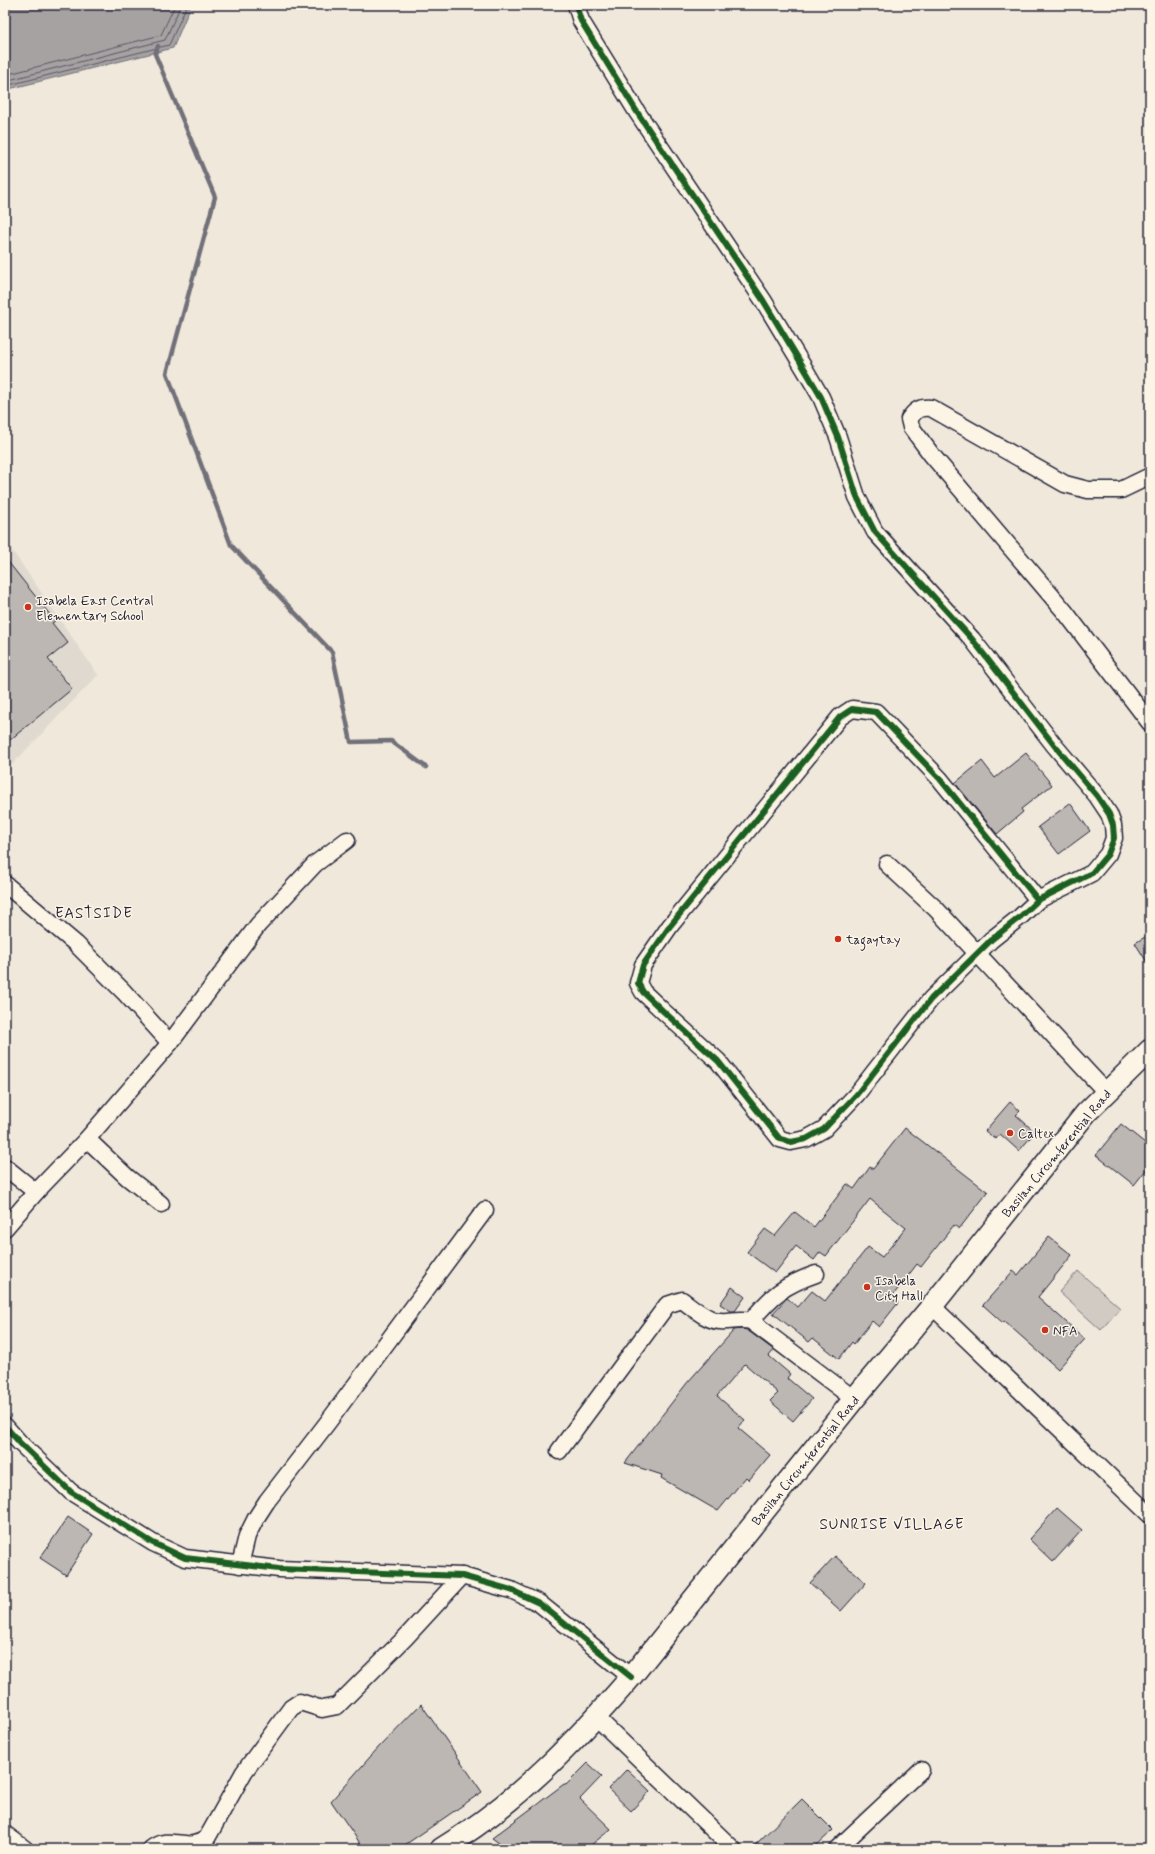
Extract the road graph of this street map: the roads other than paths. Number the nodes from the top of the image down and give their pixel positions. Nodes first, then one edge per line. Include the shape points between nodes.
1 (576, 5) edge
2 (1150, 476) edge
3 (1150, 723) edge
4 (347, 840) dead end
5 (886, 864) dead end
6 (5, 884) edge
7 (1038, 900) junction
8 (978, 954) junction
9 (170, 1043) junction
10 (1146, 1059) edge
11 (1106, 1092) junction
12 (87, 1139) junction
13 (5, 1167) edge
14 (36, 1192) junction
15 (160, 1204) dead end
16 (485, 1210) dead end
17 (5, 1228) edge
18 (816, 1274) dead end
19 (932, 1306) junction
20 (751, 1321) junction
21 (854, 1399) junction
22 (5, 1426) edge
23 (560, 1451) dead end
24 (1150, 1515) edge
25 (240, 1566) junction
26 (462, 1576) junction
27 (631, 1677) junction
28 (596, 1717) junction
29 (921, 1770) dead end
30 (5, 1834) edge
31 (25, 1849) edge
32 (151, 1849) edge
33 (441, 1849) edge
34 (733, 1849) edge
35 (837, 1849) edge

1 - 7 street via 581,21 637,112 763,300 821,397 838,437 857,497 875,532 972,639 1109,814 1114,838 1108,854 1092,873
2 - 3 street via 1120,490 1088,490 1065,484 931,408 922,407 914,411 909,419 917,436 1066,613
4 - 9 street via 315,864 258,925
5 - 8 street via 936,908
6 - 9 street via 76,944
7 - 8 street
7 - 8 street via 940,779 876,712 852,709 840,717 670,926 643,965 638,983 643,992 718,1061 780,1139 791,1142 806,1139 824,1129 857,1094 931,999
8 - 11 street
9 - 12 street
10 - 11 main road, Basilan Circumferential Road
11 - 19 main road, Basilan Circumferential Road via 1086,1113
12 - 14 street
12 - 15 street
13 - 14 street
14 - 17 street
16 - 25 street via 267,1500 247,1536
18 - 20 street via 781,1289 766,1302
19 - 21 main road, Basilan Circumferential Road
19 - 24 street
20 - 21 street
20 - 23 street via 742,1319 719,1322 682,1300 667,1305
21 - 27 main road, Basilan Circumferential Road
22 - 25 street via 71,1492 153,1543 185,1558
25 - 26 street
26 - 27 street via 511,1590 539,1603
26 - 32 street via 337,1706 322,1709 300,1702 291,1708 244,1772 207,1838 200,1845 193,1847 162,1843
27 - 28 main road, Basilan Circumferential Road
28 - 33 main road, Basilan Circumferential Road via 521,1792 488,1819
28 - 34 street
29 - 35 street
30 - 31 street

